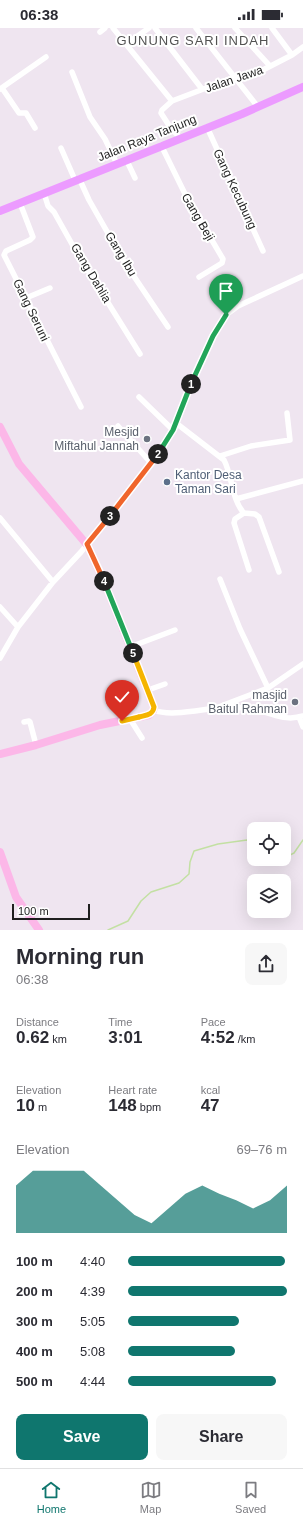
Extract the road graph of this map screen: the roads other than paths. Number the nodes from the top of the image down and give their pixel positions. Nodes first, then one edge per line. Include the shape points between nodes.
1 (113, 28) edge
2 (149, 28) edge
3 (155, 28) edge
4 (196, 28) edge
5 (235, 28) edge
6 (272, 28) edge
7 (126, 44) junction
8 (303, 47) edge
9 (292, 55) junction
10 (46, 57) dead end
11 (270, 66) junction
12 (72, 72) dead end
13 (235, 77) junction
14 (303, 87) edge
15 (1, 89) edge
16 (202, 89) junction
17 (172, 102) junction
18 (258, 107) junction
19 (207, 127) junction
20 (35, 128) dead end
21 (180, 138) junction
22 (161, 145) junction
23 (61, 148) dead end
24 (126, 159) junction
25 (116, 164) junction
26 (135, 178) dead end
27 (77, 179) junction
28 (44, 193) junction
29 (20, 203) junction
30 (0, 211) edge
31 (263, 251) dead end
32 (303, 276) edge
33 (199, 277) dead end
34 (50, 288) dead end
35 (26, 298) junction
36 (168, 327) dead end
37 (140, 354) dead end
38 (139, 397) dead end
39 (81, 407) dead end
40 (287, 413) dead end
41 (176, 423) junction
42 (118, 426) dead end
43 (0, 427) edge
44 (173, 430) junction
45 (220, 456) junction
46 (151, 463) junction
47 (303, 481) edge
48 (236, 499) junction
49 (244, 513) junction
50 (0, 518) edge
51 (87, 544) junction
52 (249, 570) dead end
53 (279, 572) dead end
54 (220, 579) dead end
55 (53, 582) junction
56 (0, 606) edge
57 (18, 628) junction
58 (175, 630) dead end
59 (130, 646) junction
60 (1, 655) edge
61 (303, 664) edge
62 (165, 684) dead end
63 (268, 688) junction
64 (148, 690) junction
65 (217, 707) junction
66 (154, 710) junction
67 (301, 717) edge
68 (130, 719) junction
69 (24, 722) dead end
70 (303, 727) edge
71 (142, 738) dead end
72 (36, 745) junction
73 (0, 754) edge
74 (0, 852) edge
75 (39, 930) edge

1 - 7 street
2 - 7 street
3 - 16 street
4 - 13 street
5 - 11 street
6 - 9 street
7 - 17 street
8 - 9 street, Jalan Jawa
9 - 11 street, Jalan Jawa
10 - 15 street
11 - 13 street, Jalan Jawa via 247,76
12 - 25 street via 90,117 105,139
13 - 16 street, Jalan Jawa
13 - 18 street
14 - 18 main road, Jalan Raya Tanjung
15 - 20 street via 19,113 26,113
16 - 17 street, Jalan Jawa
17 - 21 street, Jalan Jawa via 161,111
18 - 19 main road, Jalan Raya Tanjung
19 - 21 main road, Jalan Raya Tanjung
19 - 31 street, Gang Kecubung
21 - 22 main road, Jalan Raya Tanjung
22 - 24 main road, Jalan Raya Tanjung
22 - 33 street, Gang Beji via 186,198 223,259 222,263
23 - 27 street, Gang Ibu
24 - 25 main road, Jalan Raya Tanjung
24 - 26 street
25 - 27 main road, Jalan Raya Tanjung
27 - 28 main road, Jalan Raya Tanjung
27 - 36 street, Gang Ibu via 125,262
28 - 29 main road, Jalan Raya Tanjung
28 - 37 street, Gang Dahlia via 48,206
29 - 30 main road, Jalan Raya Tanjung
29 - 35 street, Gang Seruni via 33,237 6,251 4,255
32 - 41 street via 228,312 209,344
34 - 35 street
35 - 39 street, Gang Seruni
38 - 44 street
40 - 45 street via 290,440 251,446
41 - 44 street
41 - 45 street
42 - 46 street
43 - 51 street via 24,470
44 - 46 street
45 - 48 street via 227,466
46 - 51 street
47 - 48 street
48 - 49 street
49 - 52 street via 234,522
49 - 53 street via 259,517
50 - 55 street
51 - 55 street
51 - 59 street
54 - 63 street via 240,630
55 - 57 street
56 - 57 street
57 - 60 street
58 - 59 street
59 - 64 street
61 - 63 street
62 - 64 street
63 - 65 street
64 - 66 street
65 - 66 street via 168,713
65 - 67 street via 253,709 287,718
66 - 68 street via 149,715
67 - 70 street
68 - 71 street
68 - 72 street via 92,727
69 - 72 street via 30,722
72 - 73 street
74 - 75 street via 16,897

